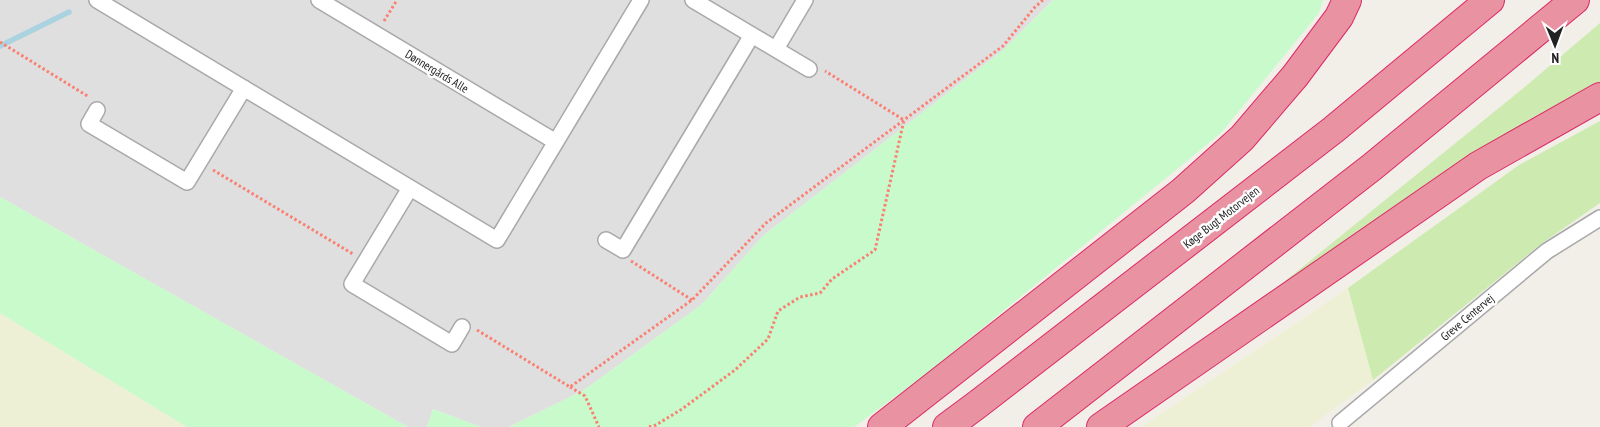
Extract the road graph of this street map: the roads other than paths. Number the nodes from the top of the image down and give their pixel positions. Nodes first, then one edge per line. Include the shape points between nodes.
1 (97, 0) edge
2 (319, 0) edge
3 (641, 0) edge
4 (693, 0) edge
5 (805, 0) edge
6 (1347, 0) edge
7 (1490, 0) edge
8 (1575, 0) edge
9 (752, 35) junction
10 (776, 49) junction
11 (809, 69) road end
12 (244, 88) junction
13 (1600, 97) edge
14 (97, 110) road end
15 (556, 142) junction
16 (410, 188) junction
17 (1600, 218) edge
18 (606, 240) dead end
19 (462, 327) road end
20 (1340, 423) dead end
21 (882, 427) edge
22 (947, 427) edge
23 (1038, 427) edge
24 (1101, 427) edge

1 - 12 street
2 - 15 street, Dønnergårds Alle
3 - 15 street
4 - 9 street
5 - 10 street
6 - 21 highway via 1339,18 1242,138 1183,191
7 - 22 highway, Køge Bugt Motorvejen via 1333,130
8 - 23 highway via 1372,167
9 - 10 street
9 - 18 street via 623,250
10 - 11 street
12 - 14 street via 187,182 89,124
12 - 16 street
13 - 24 highway via 1478,166
15 - 16 street via 497,240
16 - 19 street via 352,284 452,344
17 - 20 street, Greve Centervej via 1547,251

